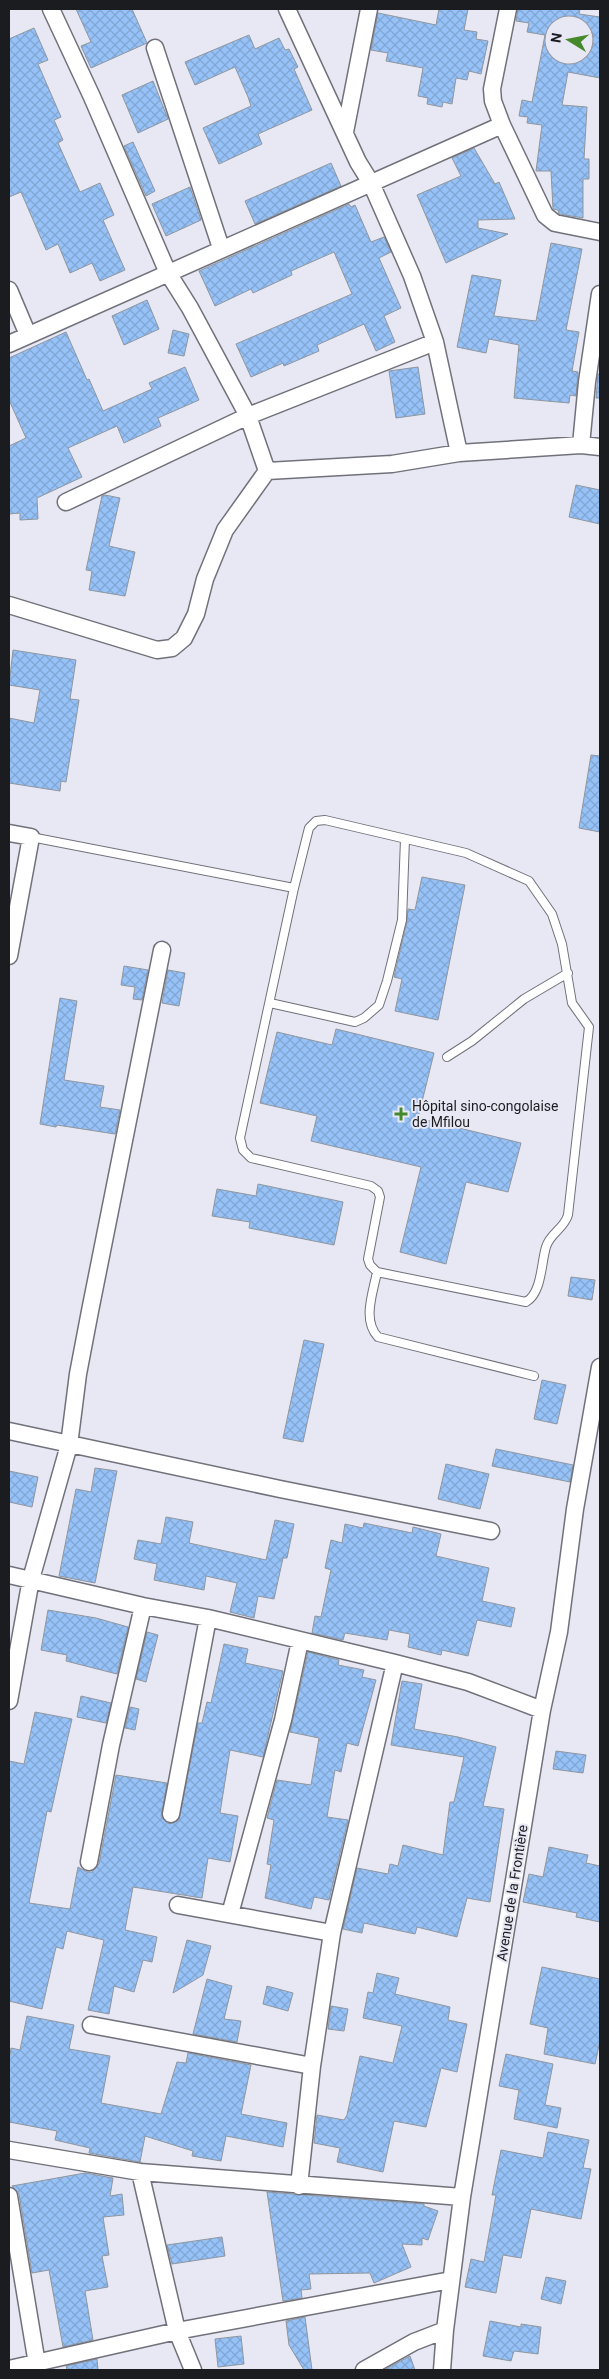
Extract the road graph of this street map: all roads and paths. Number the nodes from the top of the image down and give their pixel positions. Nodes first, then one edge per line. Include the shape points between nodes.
1 (51, 9) edge
2 (287, 9) edge
3 (369, 9) edge
4 (508, 9) edge
5 (155, 48) dead end
6 (502, 125) junction
7 (345, 132) junction
8 (371, 183) junction
9 (600, 232) edge
10 (221, 248) junction
11 (168, 273) junction
12 (9, 290) edge
13 (600, 294) edge
14 (28, 335) junction
15 (435, 342) junction
16 (9, 344) edge
17 (248, 416) junction
18 (581, 445) junction
19 (600, 447) edge
20 (459, 453) junction
21 (267, 471) junction
22 (66, 502) dead end
23 (9, 605) edge
24 (9, 833) edge
25 (31, 837) junction
26 (405, 839) junction
27 (294, 888) junction
28 (162, 950) dead end
29 (9, 956) edge
30 (568, 973) junction
31 (270, 1003) junction
32 (447, 1057) dead end
33 (377, 1272) junction
34 (600, 1367) edge
35 (534, 1376) dead end
36 (9, 1431) edge
37 (69, 1445) junction
38 (491, 1531) dead end
39 (9, 1575) edge
40 (31, 1579) junction
41 (143, 1606) junction
42 (208, 1618) junction
43 (300, 1640) junction
44 (395, 1663) junction
45 (9, 1701) edge
46 (542, 1710) junction
47 (170, 1814) dead end
48 (89, 1862) dead end
49 (178, 1905) dead end
50 (230, 1914) junction
51 (332, 1933) junction
52 (90, 2025) dead end
53 (312, 2066) junction
54 (9, 2150) edge
55 (140, 2172) junction
56 (299, 2186) junction
57 (9, 2196) edge
58 (462, 2197) junction
59 (451, 2280) junction
60 (445, 2330) junction
61 (177, 2331) junction
62 (37, 2367) edge
63 (9, 2369) edge
64 (193, 2370) edge
65 (364, 2370) edge
66 (442, 2370) edge

1 - 11 street
2 - 7 street
3 - 7 street
4 - 6 street via 492,89
5 - 10 street
6 - 8 street
6 - 9 street via 545,214 555,222
7 - 8 street
8 - 10 street
8 - 15 street via 412,276
10 - 11 street
11 - 14 street
11 - 17 street
12 - 14 street
13 - 18 street
14 - 16 street
15 - 17 street
15 - 20 street
17 - 21 street
17 - 22 street
18 - 19 street
18 - 20 street
20 - 21 street via 392,464
21 - 23 street via 225,530 205,579 196,614 184,638 172,648 156,650
24 - 25 street
25 - 27 lane
25 - 29 street
26 - 27 lane via 325,820 316,821 309,828
26 - 30 lane via 466,853 528,881 552,914
26 - 31 lane via 402,920 379,1005 355,1022
27 - 31 lane
28 - 37 street via 78,1374
30 - 32 lane via 524,999
30 - 33 lane via 572,1003 589,1027 568,1215 565,1224 550,1237 546,1246 535,1294 526,1302 514,1301
31 - 33 lane via 240,1138 243,1150 251,1158 351,1180 378,1191 380,1197 368,1258
33 - 35 lane via 368,1318 378,1337
34 - 46 street, Avenue de la Frontière via 575,1509 559,1632
36 - 37 street
37 - 38 street
37 - 40 street
39 - 40 street
40 - 41 street
40 - 45 street
41 - 42 street
41 - 48 street via 111,1745
42 - 43 street
42 - 47 street
43 - 44 street
43 - 50 street via 283,1720
44 - 46 street via 468,1682
44 - 51 street
46 - 58 street, Avenue de la Frontière
49 - 50 street
50 - 51 street
51 - 53 street
52 - 53 street
53 - 56 street
54 - 55 street
55 - 56 street
55 - 61 street
56 - 58 street
57 - 62 street
58 - 59 street, Avenue de la Frontière
59 - 60 street, Avenue de la Frontière
59 - 61 street
60 - 65 street via 414,2342
60 - 66 street, Avenue de la Frontière
61 - 62 street
61 - 64 street
62 - 63 street

